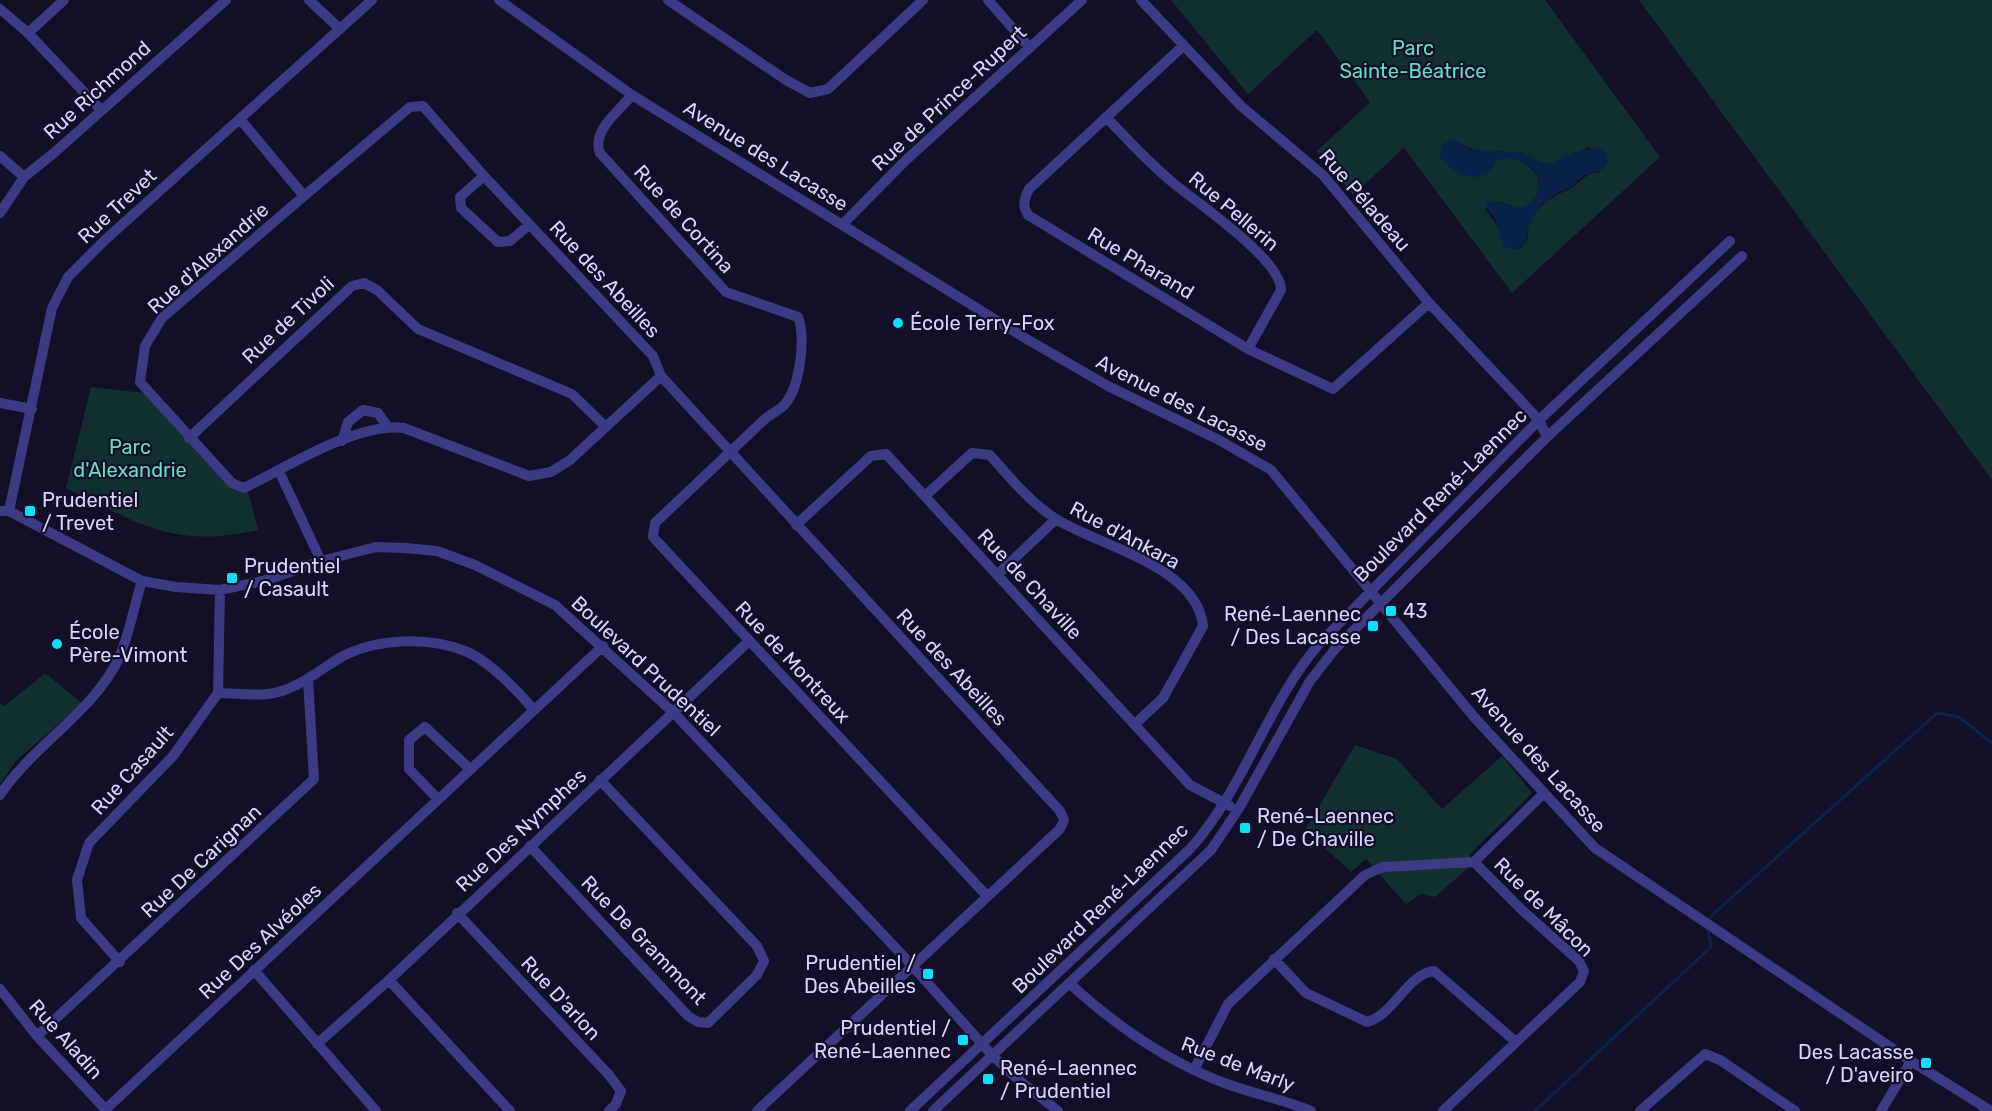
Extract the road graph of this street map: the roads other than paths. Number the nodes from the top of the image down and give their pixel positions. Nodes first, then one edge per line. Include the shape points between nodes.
1 (64, 0) edge
2 (225, 0) edge
3 (309, 0) edge
4 (372, 0) edge
5 (499, 0) edge
6 (668, 0) edge
7 (923, 0) edge
8 (988, 0) edge
9 (1082, 0) edge
10 (1141, 0) edge
11 (0, 9) edge
12 (340, 29) junction
13 (28, 33) junction
14 (1183, 46) junction
15 (1029, 48) junction
16 (632, 95) junction
17 (101, 110) junction
18 (1106, 117) junction
19 (240, 119) junction
20 (0, 156) edge
21 (484, 176) junction
22 (24, 177) junction
23 (304, 196) junction
24 (0, 213) edge
25 (843, 224) junction
26 (529, 225) junction
27 (1730, 241) dead end
28 (1742, 256) dead end
29 (1430, 303) junction
30 (1248, 349) junction
31 (661, 376) junction
32 (0, 403) edge
33 (32, 409) junction
34 (1539, 420) junction
35 (387, 426) junction
36 (606, 427) junction
37 (1547, 437) junction
38 (189, 438) junction
39 (342, 441) junction
40 (731, 453) junction
41 (279, 471) junction
42 (925, 496) junction
43 (4, 511) edge
44 (1056, 519) junction
45 (796, 525) junction
46 (321, 561) junction
47 (997, 575) junction
48 (142, 580) junction
49 (220, 590) junction
50 (1371, 591) junction
51 (1383, 604) junction
52 (749, 641) junction
53 (603, 646) junction
54 (308, 679) junction
55 (218, 693) junction
56 (534, 710) junction
57 (674, 713) junction
58 (1135, 724) junction
59 (470, 769) junction
60 (600, 780) junction
61 (1544, 793) junction
62 (0, 795) edge
63 (438, 799) junction
64 (1224, 803) junction
65 (1238, 810) junction
66 (530, 846) junction
67 (1474, 862) junction
68 (987, 896) junction
69 (457, 914) junction
70 (1274, 959) junction
71 (120, 962) junction
72 (912, 965) junction
73 (254, 970) junction
74 (389, 980) junction
75 (1069, 983) junction
76 (0, 989) edge
77 (37, 1036) junction
78 (1516, 1042) junction
79 (317, 1044) junction
80 (982, 1044) junction
81 (992, 1055) junction
82 (1911, 1061) junction
83 (1194, 1070) junction
84 (106, 1110) edge
85 (1792, 1110) edge
86 (376, 1111) edge
87 (510, 1111) edge
88 (609, 1111) edge
89 (757, 1111) edge
90 (910, 1111) edge
91 (933, 1111) edge
92 (1058, 1111) edge
93 (1311, 1111) edge
94 (1443, 1111) edge
95 (1641, 1111) edge
96 (1881, 1111) edge
97 (1991, 1111) edge

1 - 13 street
2 - 17 street, Rue Richmond
3 - 12 street
4 - 12 street, Rue Trevet
5 - 16 street, Avenue des Lacasse
6 - 7 street via 810,93 828,89
8 - 15 street
9 - 15 street, Rue de Prince-Rupert
10 - 14 street, Rue Péladeau
11 - 13 street
12 - 19 street, Rue Trevet
13 - 17 street
14 - 18 street, Rue Pharand
14 - 29 street, Rue Péladeau via 1241,106 1323,175
15 - 25 street, Rue de Prince-Rupert via 905,161
16 - 25 street, Avenue des Lacasse
16 - 40 street, Rue de Cortina via 598,135 596,145 600,153 726,292 787,312 798,317 801,325 799,369 785,404
17 - 22 street, Rue Richmond
18 - 30 street, Rue Pellerin via 1171,182 1252,248 1282,282
18 - 30 street, Rue Pharand via 1029,189 1024,198 1028,215
19 - 23 street
19 - 33 street, Rue Trevet via 68,277 52,308
20 - 22 street
21 - 23 street, Rue des Abeilles via 423,106 410,107
21 - 26 street, Rue des Abeilles
21 - 26 street, Rue des Abeilles via 460,197 461,208 498,242 510,241
22 - 24 street, Rue Richmond
23 - 38 street, Rue d'Alexandrie via 162,318 144,346 140,382
25 - 50 street, Avenue des Lacasse via 1077,368 1254,458 1271,470
26 - 31 street, Rue des Abeilles via 653,356
27 - 34 street, Boulevard René-Laennec
28 - 37 street, Boulevard René-Laennec
29 - 30 street, Rue Pharand via 1333,389
29 - 34 street, Rue Péladeau
31 - 36 street
31 - 40 street, Rue des Abeilles
32 - 33 street
33 - 43 street, Rue Trevet
34 - 37 street, Rue Péladeau
34 - 50 street, Boulevard René-Laennec
35 - 36 street via 404,428 529,476 551,472 570,460
35 - 39 street, Rue d'Alexandrie
35 - 39 street via 378,413 363,410 348,422
36 - 38 street, Rue de Tivoli via 572,394 418,329 377,290 364,283 352,286
37 - 51 street, Boulevard René-Laennec
38 - 41 street, Rue d'Alexandrie via 232,483 244,488
39 - 41 street, Rue d'Alexandrie
40 - 45 street, Rue des Abeilles
40 - 52 street, Rue de Montreux via 655,523 653,537
41 - 46 street
42 - 44 street, Rue d'Ankara via 972,453 990,455 1036,506
42 - 45 street, Rue de Chaville via 886,454 871,456
42 - 47 street, Rue de Chaville
43 - 48 street, Boulevard Prudentiel
44 - 47 street
44 - 58 street, Rue d'Ankara via 1172,578 1184,588 1202,616 1203,626 1163,698
45 - 68 street, Rue des Abeilles via 1060,811 1064,820 1060,829
46 - 49 street, Boulevard Prudentiel via 267,580
46 - 53 street, Boulevard Prudentiel via 376,547 437,551 475,565 555,605
47 - 58 street, Rue de Chaville
48 - 49 street, Boulevard Prudentiel
48 - 62 street via 117,660 85,706 12,776
49 - 55 street
50 - 51 street, Avenue des Lacasse
50 - 64 street, Boulevard René-Laennec via 1306,659
51 - 61 street, Avenue des Lacasse via 1474,717
51 - 65 street, Boulevard René-Laennec via 1321,665
52 - 57 street, Rue Des Nymphes
52 - 68 street, Rue de Montreux
53 - 56 street, Rue Des Alvéoles
53 - 57 street, Boulevard Prudentiel
54 - 55 street via 270,694
54 - 56 street via 346,655 377,644 424,641 466,651 515,686
54 - 71 street, Rue De Carignan via 314,779
55 - 71 street, Rue Casault via 173,756 89,843 77,880 81,918
56 - 59 street, Rue Des Alvéoles
57 - 60 street, Rue Des Nymphes
57 - 72 street, Boulevard Prudentiel
58 - 64 street, Rue de Chaville via 1190,785
59 - 63 street, Rue Des Alvéoles
59 - 63 street via 425,727 408,740 409,769
60 - 66 street, Rue Des Nymphes
60 - 66 street, Rue De Grammont via 757,946 764,961 757,975 708,1023 688,1016
61 - 67 street
61 - 82 street, Avenue des Lacasse via 1595,848
63 - 73 street, Rue Des Alvéoles
64 - 65 street, Rue de Chaville
64 - 80 street, Boulevard René-Laennec via 1190,849
65 - 75 street, Boulevard René-Laennec via 1211,850
66 - 69 street, Rue Des Nymphes
67 - 70 street, Rue de Mâcon via 1374,870
67 - 78 street, Rue de Mâcon via 1583,966 1580,982
68 - 72 street, Rue des Abeilles
69 - 74 street, Rue Des Nymphes
69 - 88 street, Rue D'arlon via 609,1075 621,1091
70 - 78 street via 1306,993 1367,1022 1379,1016 1422,975 1434,971
70 - 83 street, Rue de Mâcon via 1228,1004
71 - 77 street, Rue De Carignan
72 - 80 street, Boulevard Prudentiel
72 - 89 street, Rue des Abeilles
73 - 79 street
73 - 84 street, Rue Des Alvéoles
74 - 79 street, Rue Des Nymphes
74 - 87 street
75 - 81 street, Boulevard René-Laennec
75 - 83 street, Rue de Marly via 1122,1028
76 - 77 street, Rue Aladin
77 - 84 street, Rue Aladin
78 - 94 street, Rue de Mâcon
79 - 86 street
80 - 81 street, Boulevard Prudentiel
80 - 90 street, Boulevard René-Laennec
81 - 91 street, Boulevard René-Laennec
81 - 92 street, Boulevard Prudentiel
82 - 96 street
82 - 97 street, Avenue des Lacasse
83 - 93 street, Rue de Marly
85 - 95 street via 1720,1060 1705,1054

